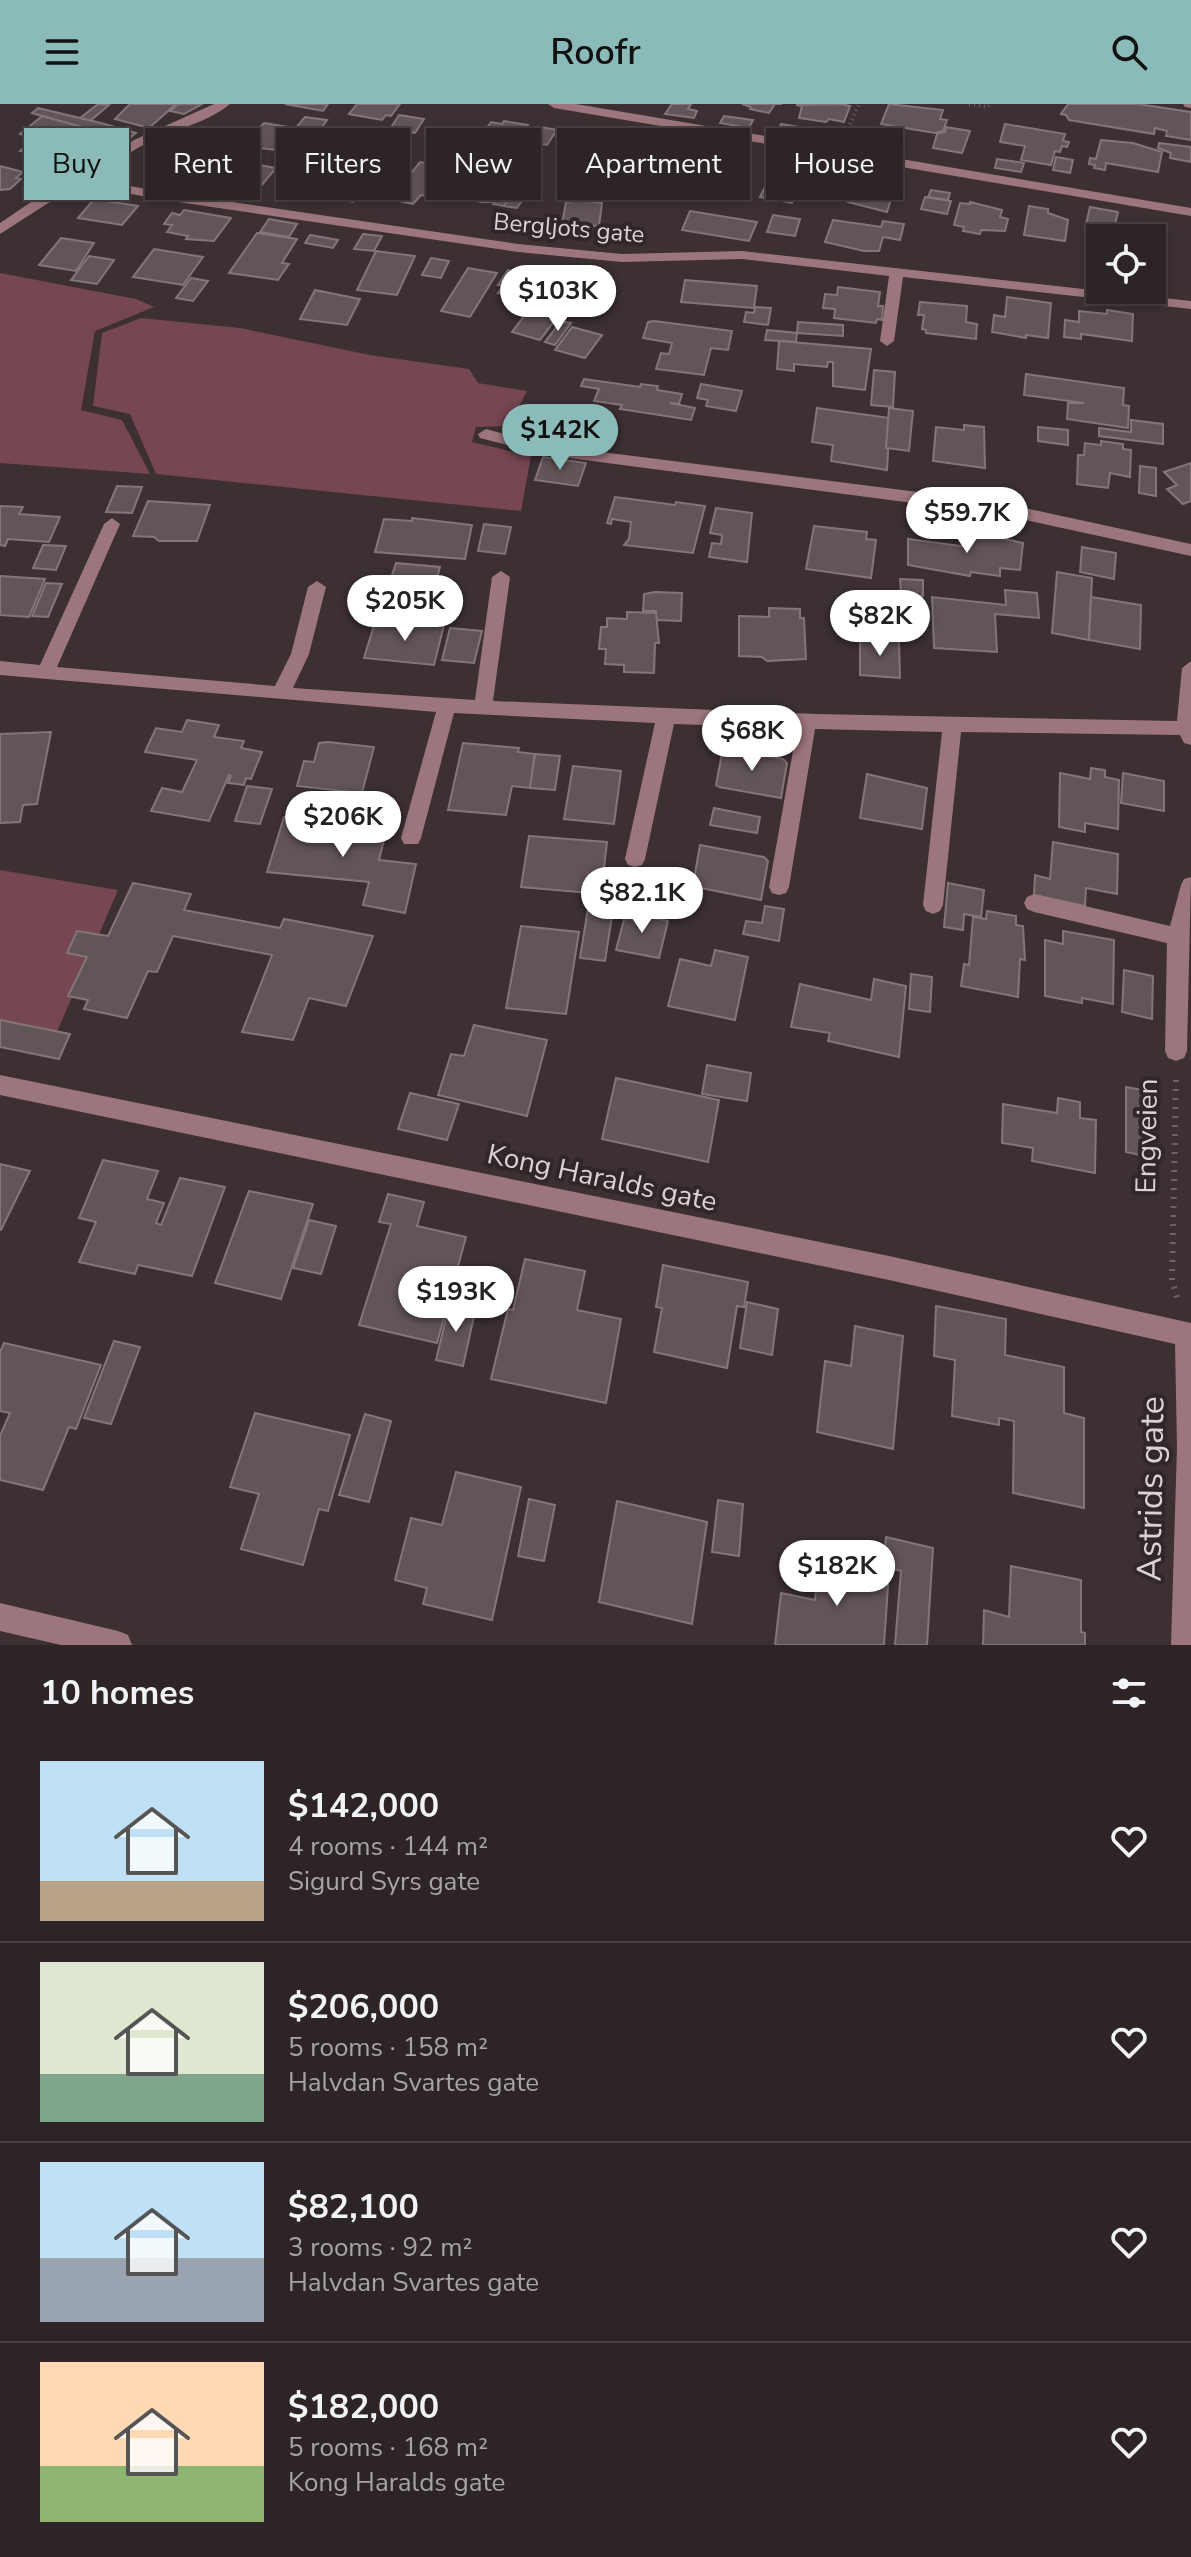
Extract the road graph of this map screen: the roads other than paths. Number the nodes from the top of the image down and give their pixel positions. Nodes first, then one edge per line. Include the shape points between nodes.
1 (224, 104) edge
2 (554, 104) edge
3 (597, 107) edge
4 (129, 150) edge
5 (129, 190) edge
6 (43, 200) edge
7 (1191, 212) edge
8 (0, 230) edge
9 (897, 271) junction
10 (1191, 305) edge
11 (887, 341) dead end
12 (486, 434) dead end
13 (112, 524) dead end
14 (1191, 550) edge
15 (501, 577) dead end
16 (317, 587) dead end
17 (0, 668) edge
18 (1191, 668) edge
19 (46, 672) junction
20 (281, 693) junction
21 (447, 706) junction
22 (483, 707) junction
23 (666, 717) junction
24 (807, 723) junction
25 (952, 727) junction
26 (1188, 733) edge
27 (411, 838) dead end
28 (635, 859) dead end
29 (1191, 885) edge
30 (779, 887) dead end
31 (1034, 903) dead end
32 (933, 905) dead end
33 (1177, 937) junction
34 (1176, 1051) road end
35 (0, 1085) edge
36 (1189, 1335) edge
37 (0, 1617) edge
38 (118, 1645) edge
39 (1185, 1645) edge

1 - 4 street
2 - 3 street
3 - 7 street
5 - 9 street, Bergljots gate via 518,248 622,258 742,255
6 - 8 street
9 - 10 street, Bergljots gate
9 - 11 street
12 - 14 street via 546,450 997,508
13 - 19 street
15 - 22 street
16 - 20 street via 300,654
17 - 19 street
18 - 26 street
19 - 20 street
20 - 21 street
21 - 22 street
21 - 27 street
22 - 23 street
23 - 24 street
23 - 28 street
24 - 25 street
24 - 30 street
25 - 26 street
25 - 32 street
29 - 33 street, Engveien
31 - 33 street
33 - 34 street, Engveien
35 - 36 street, Kong Haralds gate
36 - 39 street, Astrids gate
37 - 38 street

